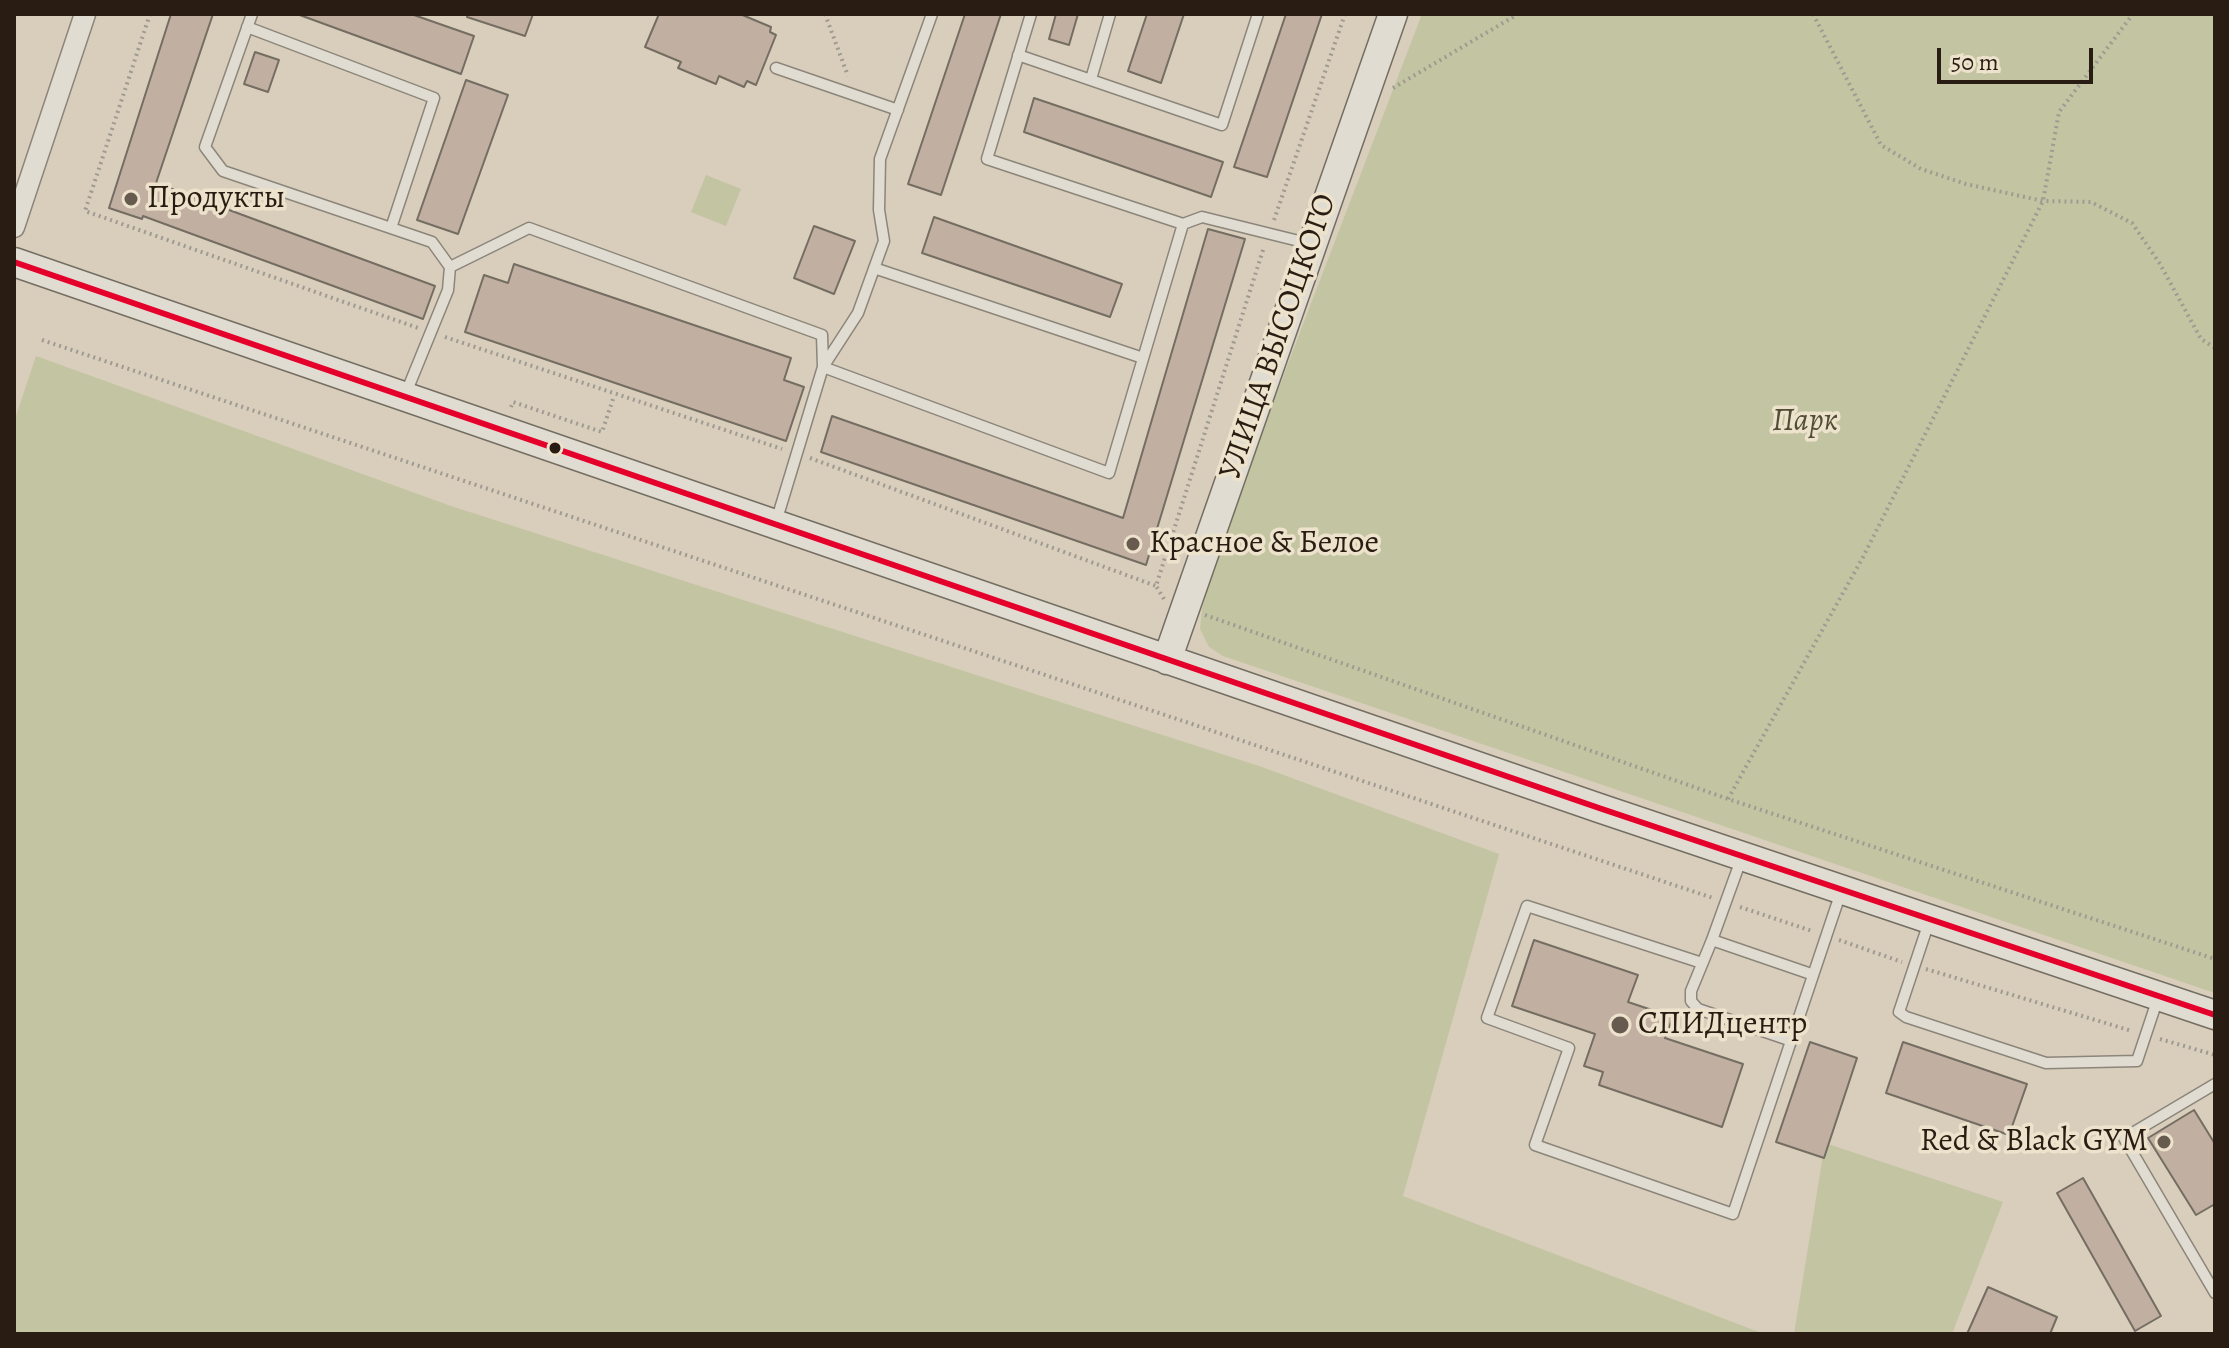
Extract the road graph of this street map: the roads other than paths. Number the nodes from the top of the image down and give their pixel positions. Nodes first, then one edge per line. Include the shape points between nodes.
1 (85, 14) edge
2 (252, 14) edge
3 (932, 14) edge
4 (1031, 14) edge
5 (1110, 14) edge
6 (1258, 14) edge
7 (1393, 14) edge
8 (247, 27) junction
9 (1018, 55) junction
10 (776, 68) dead end
11 (1091, 79) junction
12 (898, 110) junction
13 (1183, 224) junction
14 (14, 227) edge
15 (391, 228) junction
16 (1311, 244) junction
17 (14, 262) edge
18 (450, 267) junction
19 (874, 268) junction
20 (1143, 358) junction
21 (823, 367) junction
22 (405, 395) junction
23 (775, 525) junction
24 (1167, 660) junction
25 (1742, 857) junction
26 (1841, 891) junction
27 (1929, 921) junction
28 (1712, 940) junction
29 (1702, 963) junction
30 (1811, 974) junction
31 (2158, 996) junction
32 (2215, 1015) edge
33 (1789, 1040) junction
34 (2215, 1084) edge
35 (2215, 1293) edge

1 - 14 street
2 - 8 lane
3 - 12 lane
4 - 9 lane
5 - 11 lane
6 - 11 lane via 1222,125
7 - 16 street, УЛИЦА ВЫСОЦКОГО
8 - 15 lane via 205,147 223,171
8 - 15 lane via 434,98
9 - 11 lane
9 - 13 lane via 987,159
10 - 12 lane
12 - 19 lane via 880,159 884,241
13 - 16 lane via 1202,217
13 - 20 lane
15 - 18 lane via 432,242
16 - 24 street, УЛИЦА ВЫСОЦКОГО
17 - 22 street
18 - 21 lane via 529,228 822,335
18 - 22 lane via 448,290
19 - 20 lane
19 - 21 lane via 858,313
20 - 21 lane via 1109,473
21 - 23 lane
22 - 23 street
23 - 24 street
24 - 25 street
25 - 26 street
25 - 28 lane
26 - 27 street
26 - 30 lane
27 - 31 street
27 - 31 lane via 1899,1012 2046,1063 2137,1061
28 - 29 lane
28 - 30 lane
29 - 33 lane via 1691,991 1698,1009
29 - 33 lane via 1527,906 1487,1018 1569,1048 1535,1145 1733,1214
30 - 33 lane
31 - 32 street
34 - 35 lane via 2124,1138

